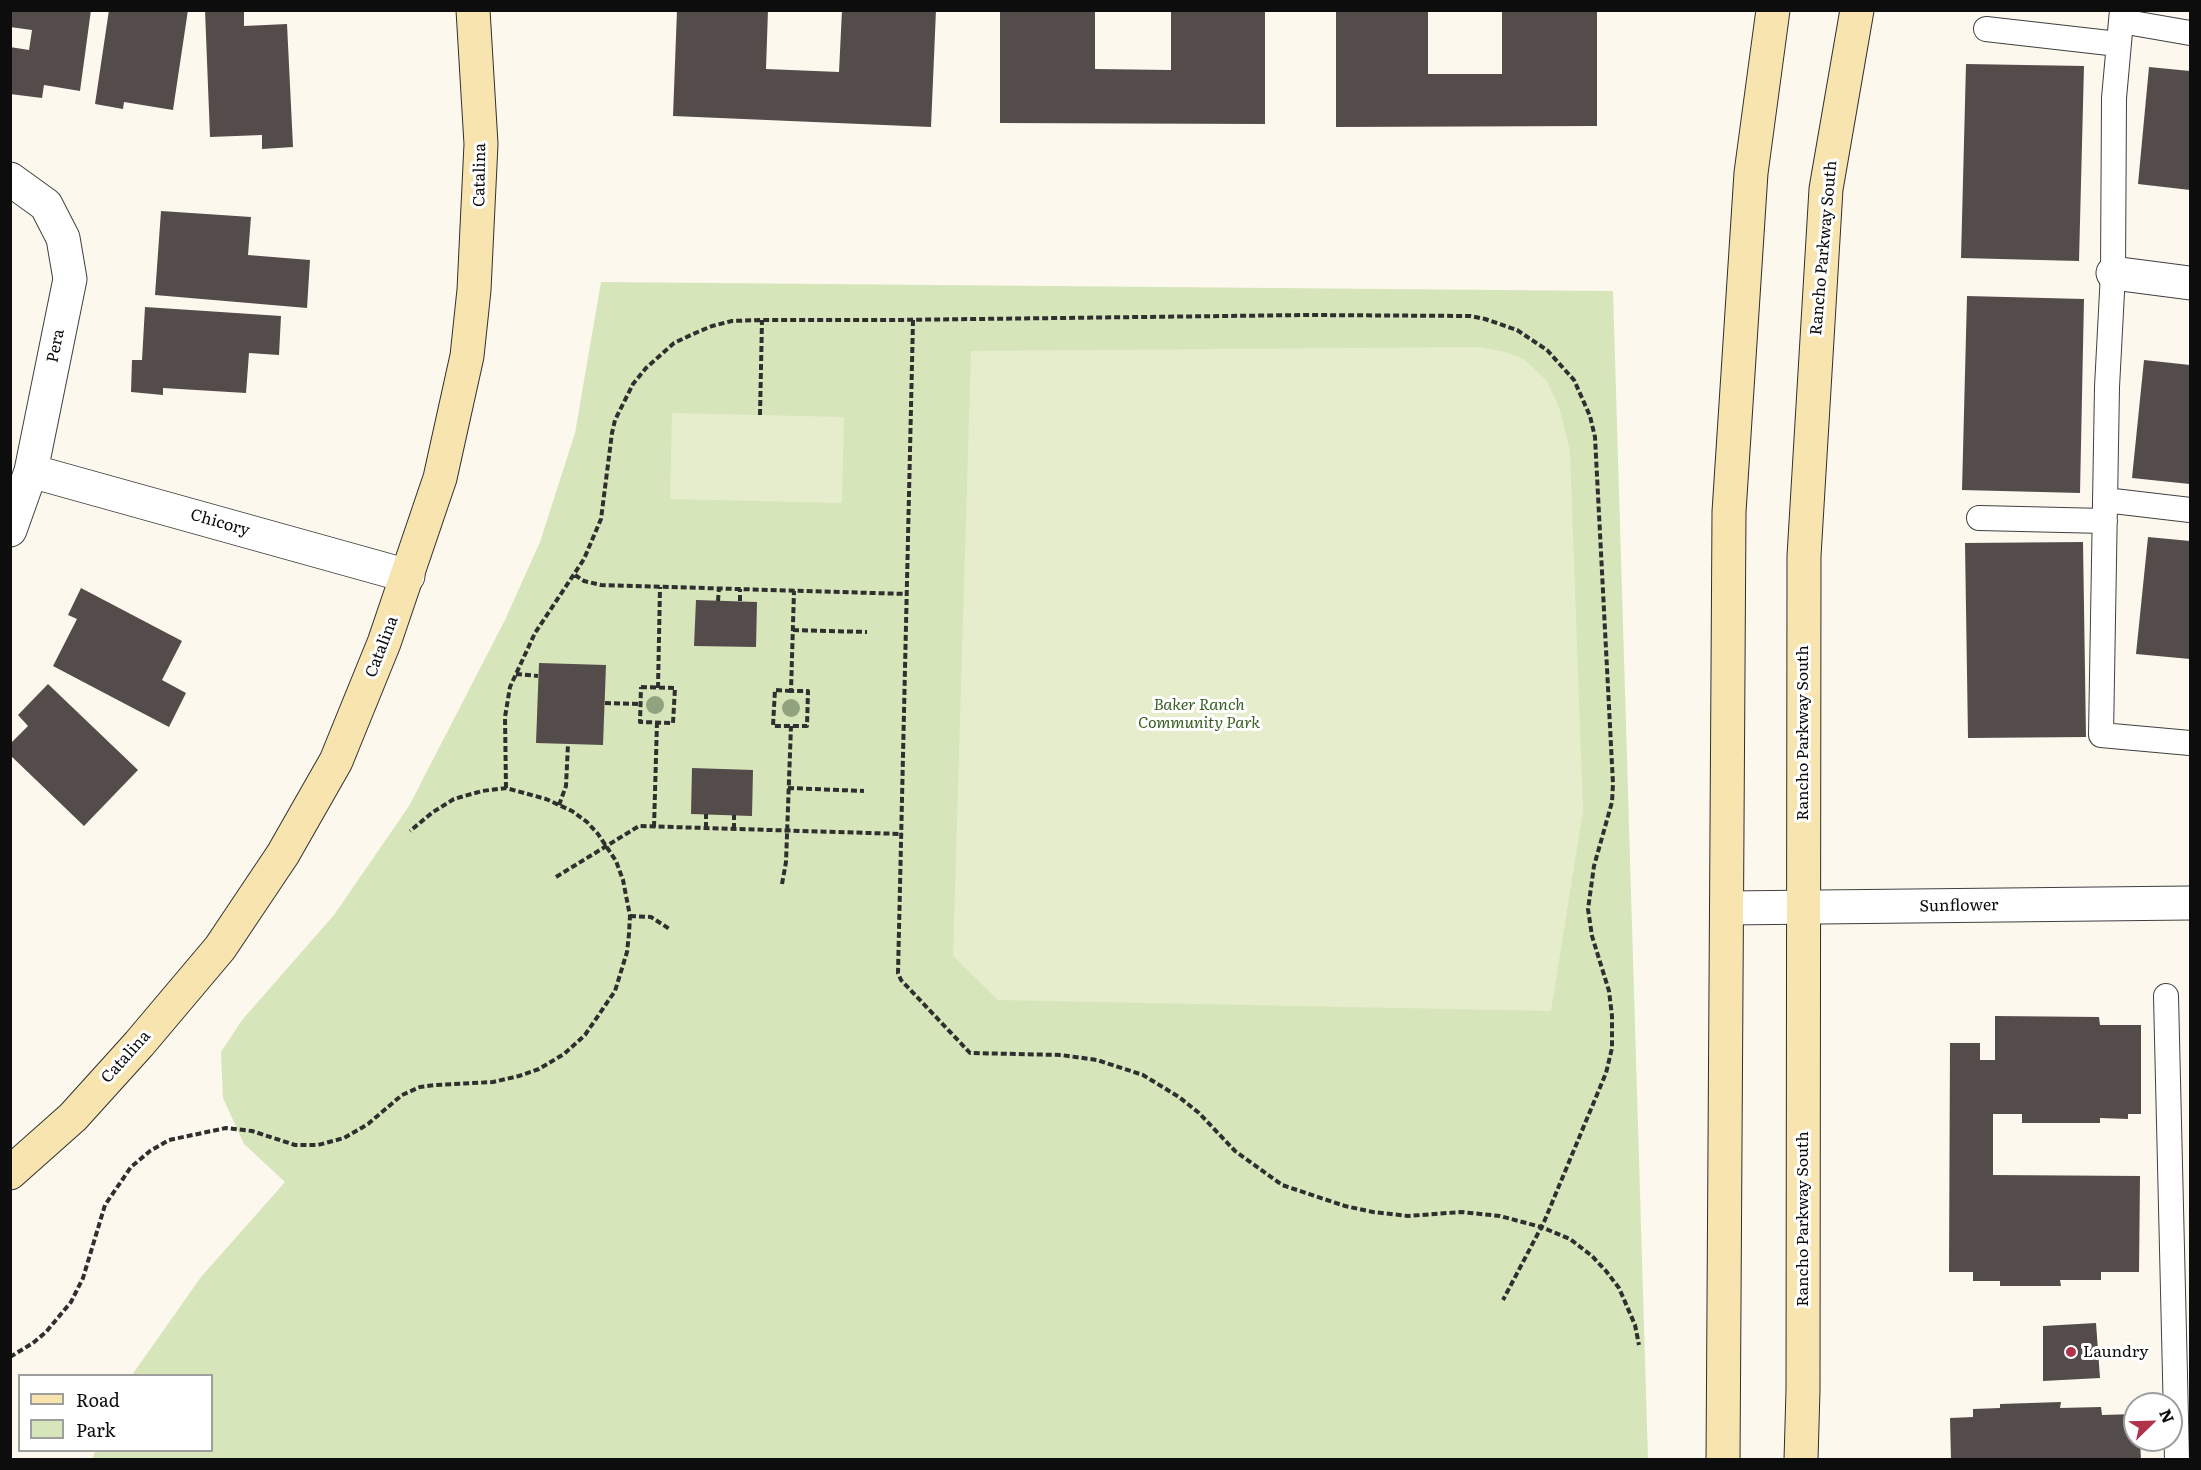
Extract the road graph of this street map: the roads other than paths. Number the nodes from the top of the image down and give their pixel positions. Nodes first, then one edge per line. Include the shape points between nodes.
1 (473, 10) edge
2 (1773, 10) edge
3 (1857, 10) edge
4 (2120, 25) edge
5 (1986, 29) dead end
6 (2190, 33) edge
7 (11, 179) edge
8 (2112, 273) junction
9 (2190, 283) edge
10 (31, 471) junction
11 (2190, 510) edge
12 (2105, 511) junction
13 (1979, 518) dead end
14 (10, 530) edge
15 (408, 576) junction
16 (2190, 743) edge
17 (2190, 903) edge
18 (1727, 908) junction
19 (1802, 908) junction
20 (2166, 996) dead end
21 (10, 1173) edge
22 (2181, 1228) edge
23 (1723, 1460) edge
24 (1801, 1460) edge
25 (2177, 1460) edge

1 - 15 street, Catalina via 481,144 468,345 440,478
2 - 18 street via 1751,173 1729,512
3 - 19 street, Rancho Parkway South via 1826,189 1804,555
4 - 5 lane
4 - 6 lane
4 - 8 lane via 2114,98
7 - 10 street, Pera via 46,205 63,238 70,279
8 - 9 street
8 - 12 lane
10 - 14 street, Pera
10 - 15 street, Chicory
11 - 12 lane
12 - 13 lane
12 - 16 lane via 2101,735
15 - 21 street, Catalina via 336,761 283,854 219,948 139,1044 73,1117
17 - 19 street, Sunflower
18 - 19 street, Sunflower
18 - 23 street
19 - 24 street, Rancho Parkway South
20 - 22 lane
22 - 25 lane

